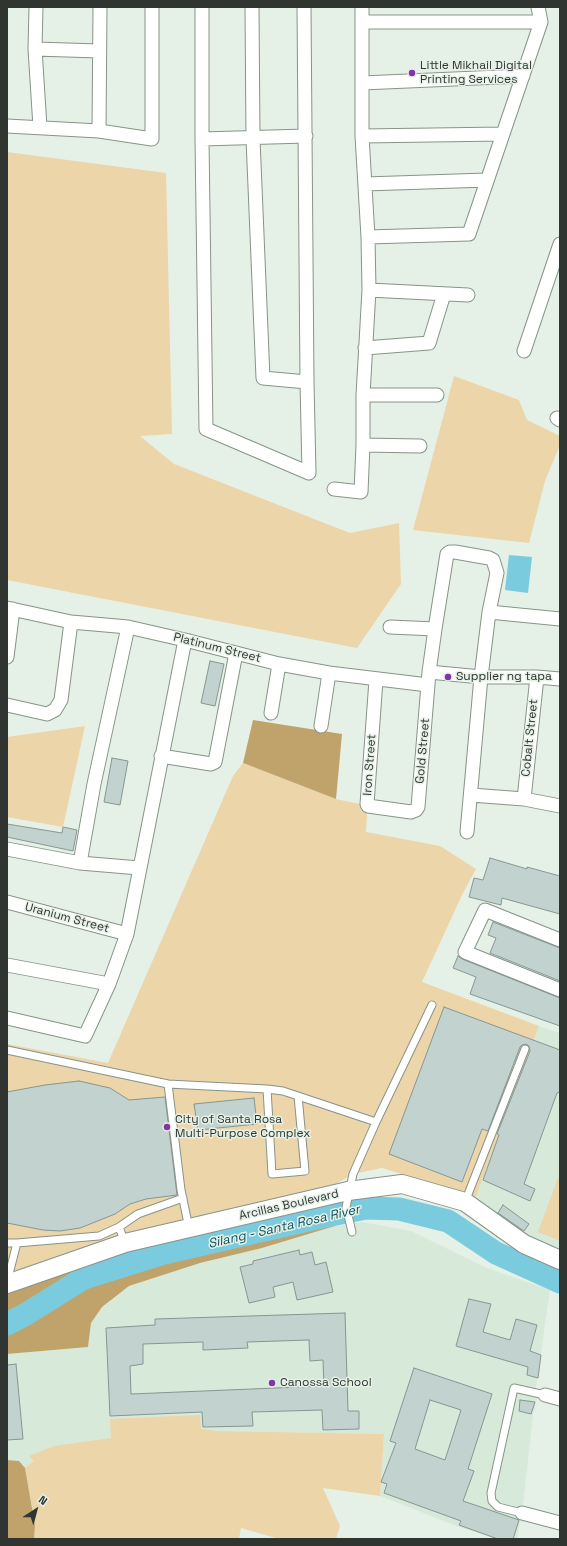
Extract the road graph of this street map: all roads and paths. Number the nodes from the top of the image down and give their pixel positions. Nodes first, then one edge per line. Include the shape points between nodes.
1 (36, 7) edge
2 (100, 7) edge
3 (152, 7) edge
4 (202, 7) edge
5 (252, 7) edge
6 (304, 7) edge
7 (362, 7) edge
8 (538, 7) edge
9 (362, 22) junction
10 (541, 22) junction
11 (35, 49) junction
12 (99, 51) junction
13 (523, 76) junction
14 (362, 83) junction
15 (7, 126) edge
16 (40, 127) junction
17 (99, 131) junction
18 (504, 134) junction
19 (306, 136) junction
20 (362, 136) junction
21 (202, 139) junction
22 (253, 139) junction
23 (487, 180) junction
24 (366, 184) junction
25 (368, 237) junction
26 (560, 244) edge
27 (369, 290) junction
28 (444, 294) junction
29 (468, 295) dead end
30 (364, 348) junction
31 (524, 351) dead end
32 (307, 382) junction
33 (362, 395) junction
34 (437, 396) dead end
35 (363, 445) junction
36 (420, 446) dead end
37 (334, 489) dead end
38 (10, 609) edge
39 (489, 612) junction
40 (560, 619) edge
41 (71, 622) junction
42 (128, 627) junction
43 (390, 627) dead end
44 (435, 629) junction
45 (185, 640) junction
46 (236, 653) junction
47 (7, 657) edge
48 (279, 664) junction
49 (429, 672) junction
50 (329, 673) junction
51 (481, 677) junction
52 (537, 677) junction
53 (560, 679) edge
54 (376, 680) junction
55 (428, 685) junction
56 (7, 705) edge
57 (271, 713) dead end
58 (321, 726) dead end
59 (161, 756) junction
60 (471, 795) junction
61 (524, 799) junction
62 (560, 806) edge
63 (411, 812) joint
64 (467, 832) dead end
65 (7, 849) edge
66 (80, 863) junction
67 (139, 868) junction
68 (7, 902) edge
69 (127, 934) junction
70 (560, 940) edge
71 (7, 964) edge
72 (109, 984) junction
73 (560, 990) edge
74 (432, 1005) dead end
75 (7, 1018) edge
76 (525, 1049) dead end
77 (7, 1050) edge
78 (168, 1084) junction
79 (267, 1089) junction
80 (298, 1096) junction
81 (376, 1122) junction
82 (183, 1198) junction
83 (347, 1199) junction
84 (465, 1202) junction
85 (189, 1228) junction
86 (352, 1232) dead end
87 (122, 1235) junction
88 (7, 1243) edge
89 (17, 1243) junction
90 (560, 1260) edge
91 (7, 1284) edge
92 (545, 1395) joint
93 (560, 1398) edge
94 (522, 1513) joint
95 (560, 1523) edge

1 - 11 street
2 - 12 street
3 - 17 street via 152,139
4 - 21 street
5 - 22 street
6 - 19 street
7 - 9 street
8 - 10 street
9 - 10 street
9 - 14 street
10 - 13 street
11 - 12 street
11 - 16 street
12 - 17 street
13 - 14 street
13 - 18 street
14 - 20 street
15 - 16 street
16 - 17 street
18 - 20 street
18 - 23 street
19 - 22 street
19 - 32 street
20 - 24 street
21 - 22 street
21 - 32 street via 206,429 309,474
22 - 32 street via 263,378
23 - 24 street
23 - 25 street via 469,234
24 - 25 street
25 - 27 street
26 - 31 street
27 - 28 street
27 - 30 street
28 - 29 street
28 - 30 street via 429,343
30 - 33 street
33 - 34 street
33 - 35 street
35 - 36 street
35 - 37 street via 361,492
38 - 41 street, Platinum Street
38 - 47 street
39 - 40 street
39 - 44 street, Gold Street via 497,573 493,560 450,552 447,554
39 - 51 street
41 - 42 street, Platinum Street
41 - 56 street via 61,700 55,710 47,714
42 - 45 street, Platinum Street
42 - 66 street via 94,784
43 - 44 street
44 - 49 street, Gold Street
45 - 46 street, Platinum Street
45 - 59 street
46 - 48 street, Platinum Street
46 - 59 street via 215,762 211,764
48 - 50 street, Platinum Street
48 - 57 street
49 - 51 street
49 - 55 street, Gold Street
50 - 54 street, Platinum Street
50 - 58 street
51 - 52 street
51 - 60 street
52 - 53 street
52 - 61 street, Cobalt Street
54 - 55 street, Platinum Street
54 - 63 street, Iron Street via 367,804
55 - 63 street, Gold Street via 418,806
59 - 67 street
60 - 61 street
60 - 64 street
61 - 62 street
65 - 66 street
66 - 67 street
67 - 69 street
68 - 69 street, Uranium Street
69 - 72 street
70 - 73 street via 485,910 465,952
71 - 72 street
72 - 75 street via 85,1036
74 - 81 lane
76 - 84 lane
77 - 78 lane
78 - 79 lane
78 - 82 lane
79 - 80 lane
79 - 80 lane via 272,1174 305,1171
80 - 81 lane
81 - 83 lane via 353,1174
82 - 85 lane
82 - 87 lane via 138,1214
83 - 84 main road, Arcillas Boulevard via 402,1184
83 - 85 main road, Arcillas Boulevard
83 - 86 lane
84 - 90 main road, Arcillas Boulevard via 524,1244
85 - 87 main road, Arcillas Boulevard
87 - 89 lane
87 - 91 main road, Arcillas Boulevard
88 - 89 lane
89 - 91 lane
92 - 93 street
92 - 94 lane via 514,1388 491,1493 492,1501 498,1507
94 - 95 street

